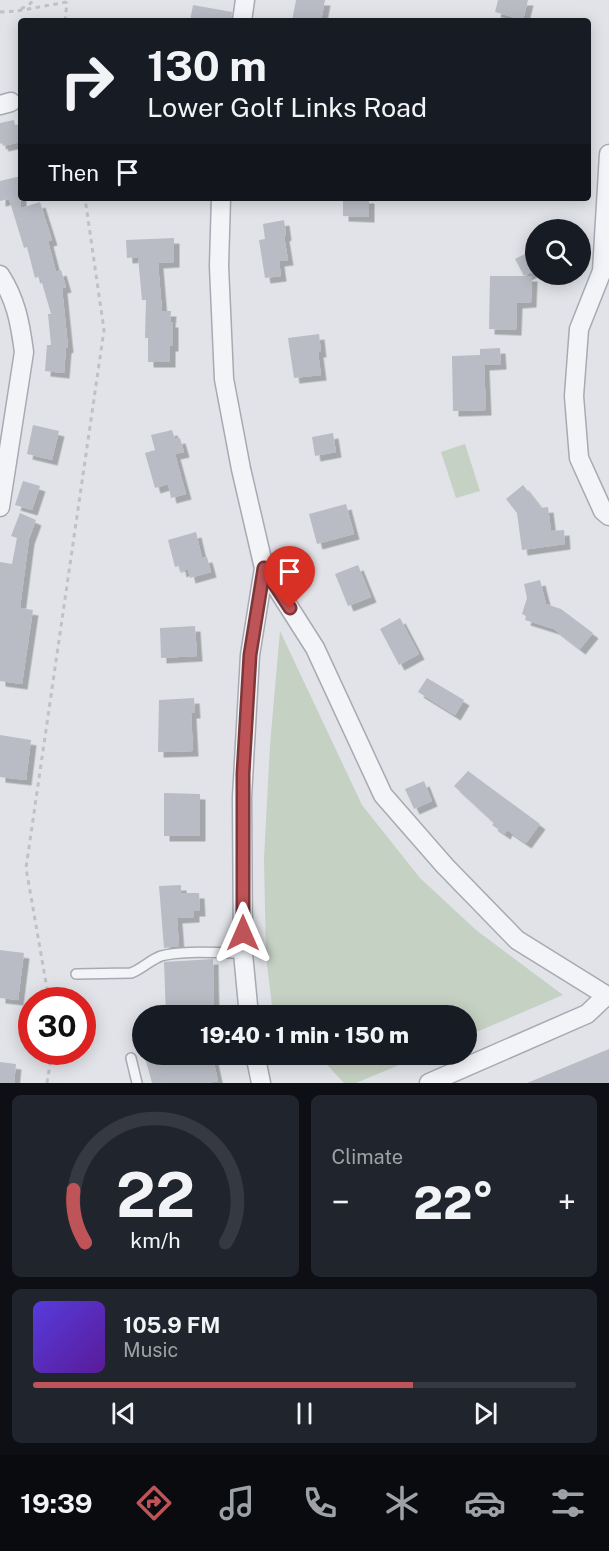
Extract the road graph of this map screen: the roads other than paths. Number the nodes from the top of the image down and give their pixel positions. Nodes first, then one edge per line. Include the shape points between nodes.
1 (245, 0) edge
2 (242, 18) edge
3 (609, 154) edge
4 (221, 201) edge
5 (0, 275) edge
6 (0, 507) edge
7 (609, 516) edge
8 (264, 568) junction
9 (243, 953) junction
10 (76, 974) dead end
11 (608, 997) edge
12 (248, 1005) edge
13 (131, 1058) dead end
14 (257, 1065) edge
15 (137, 1083) edge
16 (261, 1083) edge
17 (429, 1083) edge

1 - 2 street
3 - 7 street via 602,271 579,329 574,396 579,458 603,511
4 - 8 street via 219,266 224,379
5 - 6 street via 12,294 24,352
8 - 9 street via 250,655 242,797
8 - 11 street via 315,648 383,795 517,940
9 - 10 lane via 160,956 131,973
9 - 12 street
11 - 17 street via 587,1014
13 - 15 lane
14 - 16 street

